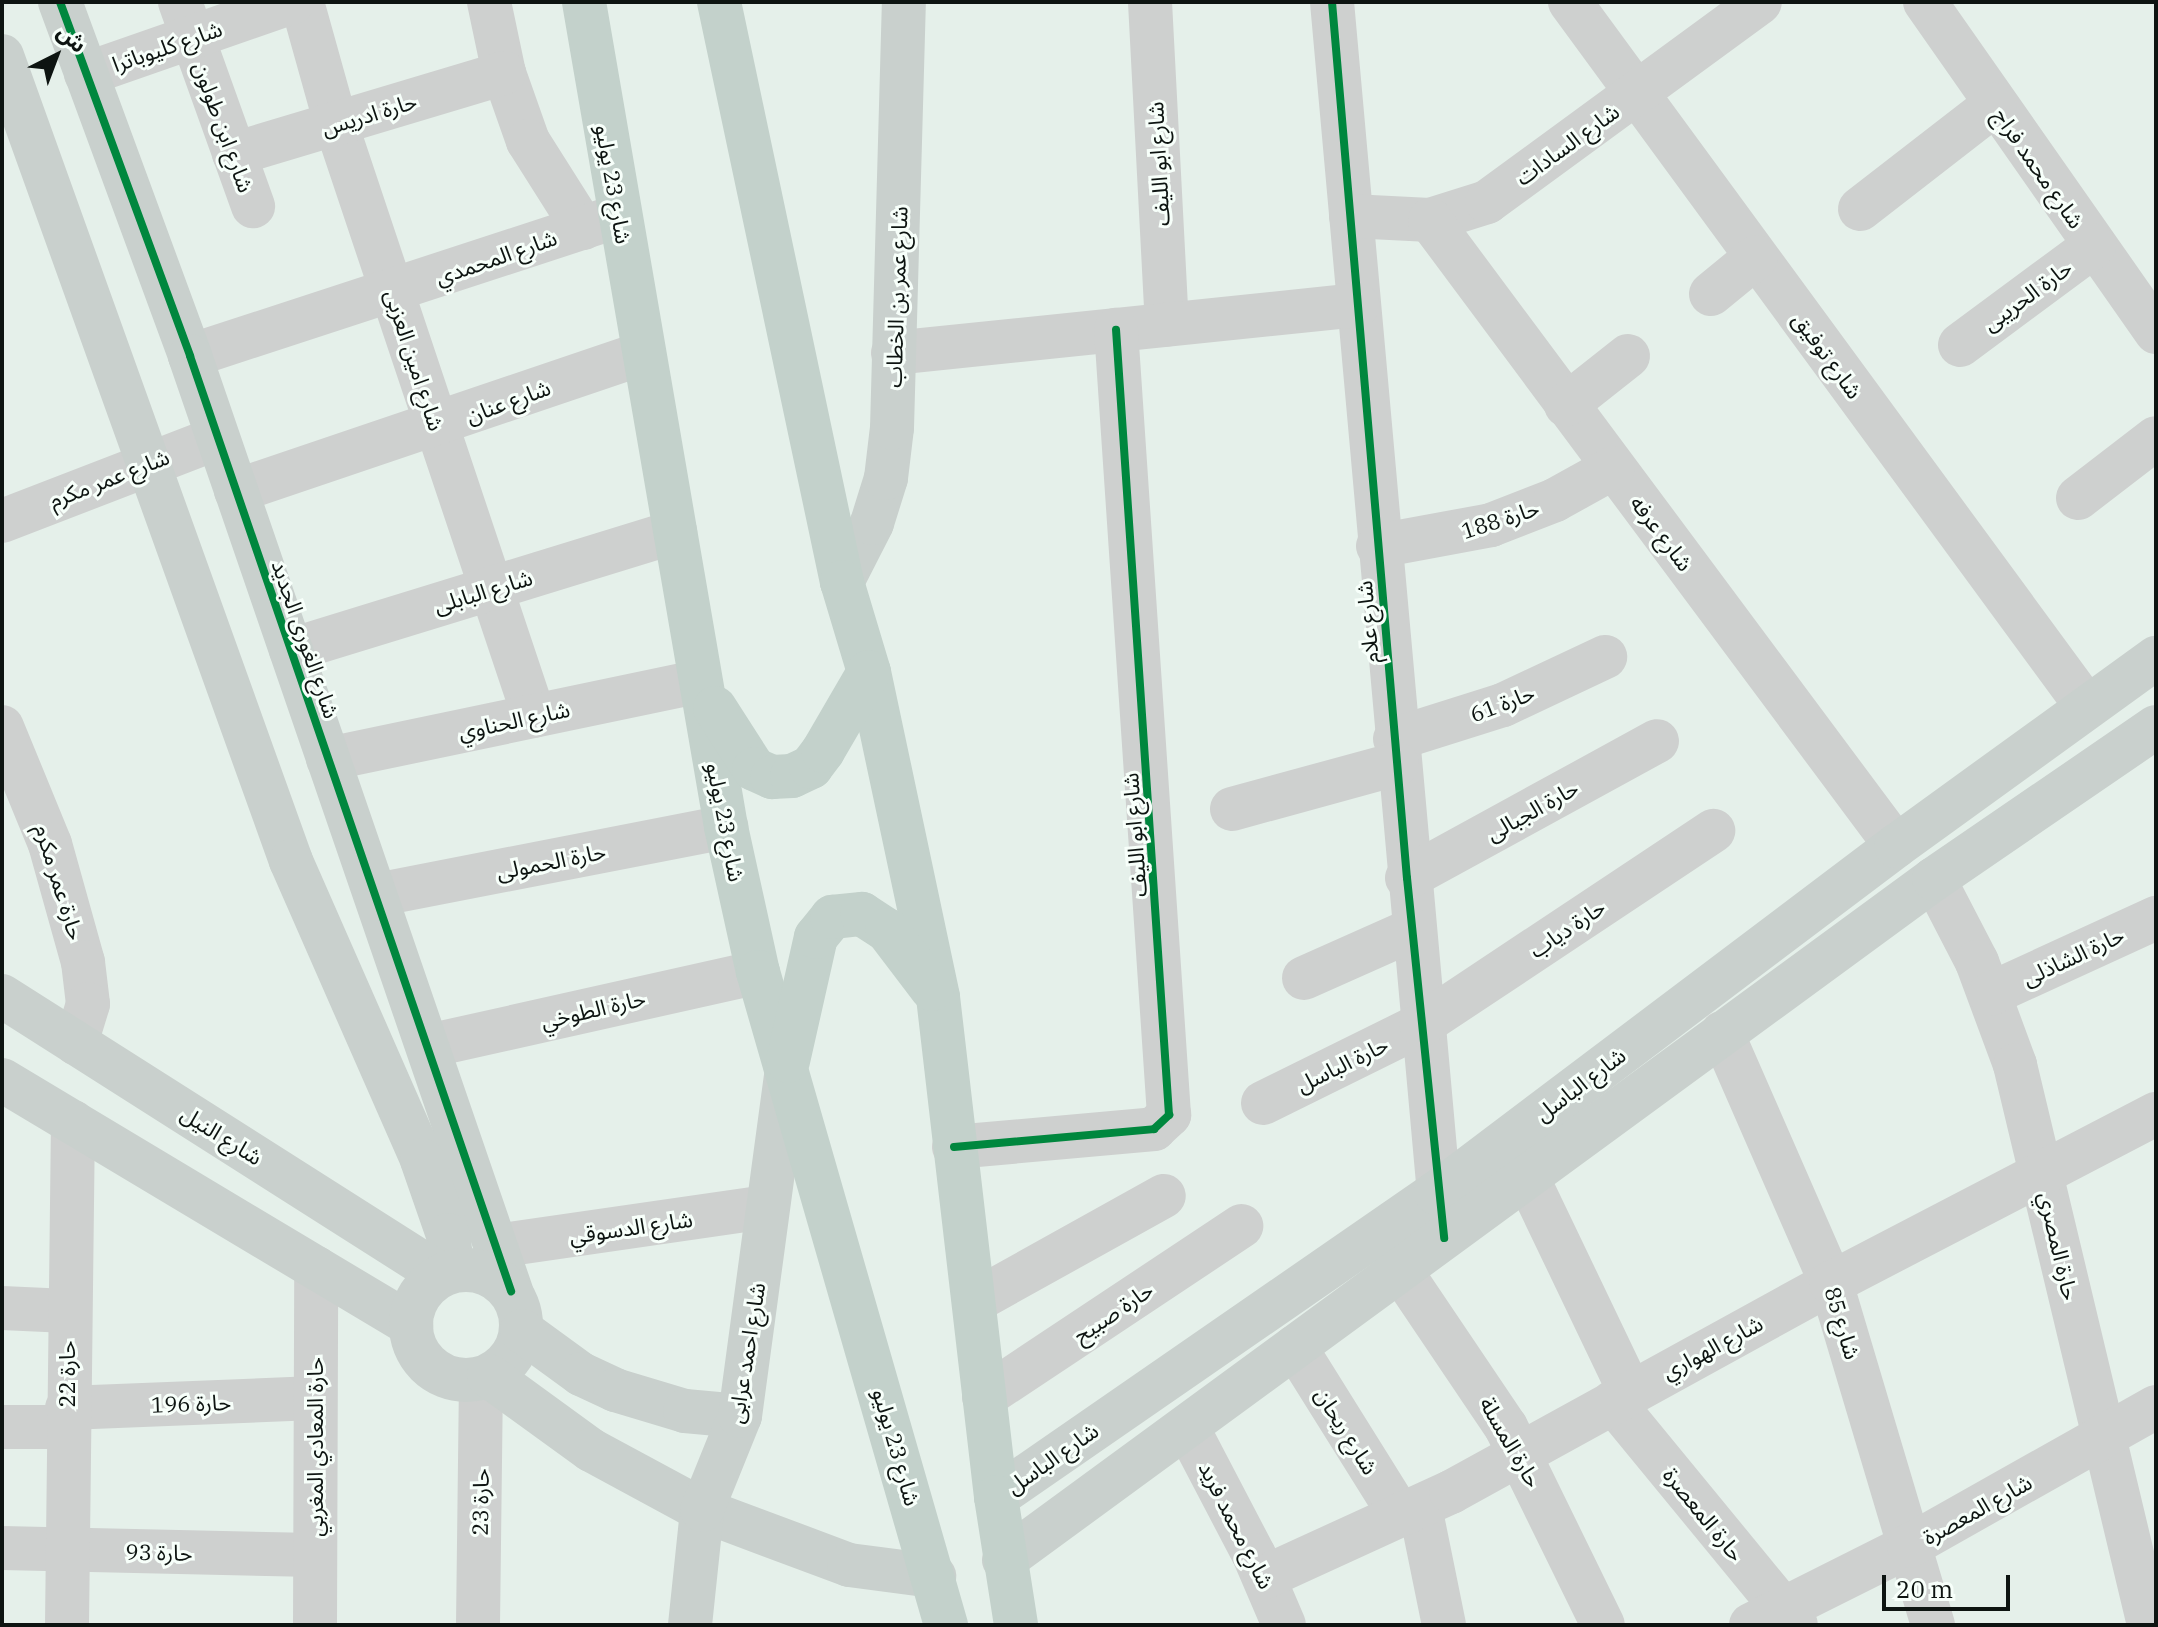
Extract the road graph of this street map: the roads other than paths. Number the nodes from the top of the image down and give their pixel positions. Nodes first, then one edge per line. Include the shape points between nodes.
1 (60, 2) edge
2 (293, 2) edge
3 (302, 2) edge
4 (489, 2) edge
5 (584, 2) edge
6 (719, 2) edge
7 (904, 2) edge
8 (1150, 2) edge
9 (1332, 2) edge
10 (1570, 2) edge
11 (1760, 2) edge
12 (1925, 2) edge
13 (185, 20) edge
14 (2, 56) edge
15 (504, 73) junction
16 (86, 74) junction
17 (1636, 92) junction
18 (1994, 105) junction
19 (336, 124) junction
20 (234, 154) junction
21 (253, 206) dead end
22 (1860, 209) dead end
23 (1351, 216) junction
24 (1430, 220) junction
25 (601, 222) junction
26 (2094, 246) junction
27 (1756, 257) junction
28 (393, 292) junction
29 (1711, 294) dead end
30 (1358, 305) junction
31 (1167, 325) junction
32 (1116, 330) junction
33 (2156, 332) edge
34 (1960, 345) dead end
35 (643, 353) junction
36 (893, 353) junction
37 (190, 356) junction
38 (1628, 356) dead end
39 (1566, 405) junction
40 (437, 426) junction
41 (217, 438) junction
42 (2156, 438) edge
43 (149, 462) junction
44 (1613, 468) junction
45 (236, 491) junction
46 (2078, 498) dead end
47 (2, 521) edge
48 (675, 532) junction
49 (1378, 546) junction
50 (842, 582) junction
51 (492, 588) junction
52 (291, 650) junction
53 (1605, 657) dead end
54 (2156, 658) edge
55 (869, 672) junction
56 (700, 681) junction
57 (2087, 707) junction
58 (534, 716) junction
59 (2, 727) edge
60 (2156, 727) edge
61 (1657, 741) dead end
62 (1396, 752) junction
63 (328, 759) junction
64 (1232, 809) dead end
65 (726, 827) junction
66 (1713, 831) dead end
67 (1896, 846) junction
68 (1407, 878) junction
69 (1934, 879) junction
70 (376, 895) junction
71 (2156, 918) edge
72 (1412, 930) junction
73 (758, 972) junction
74 (1304, 978) dead end
75 (1990, 994) junction
76 (2, 996) edge
77 (938, 997) junction
78 (1421, 1025) junction
79 (1722, 1033) junction
80 (76, 1043) junction
81 (428, 1046) junction
82 (786, 1076) junction
83 (2, 1080) edge
84 (1263, 1103) dead end
85 (2156, 1114) edge
86 (73, 1122) junction
87 (462, 1144) junction
88 (954, 1147) junction
89 (422, 1160) junction
90 (2041, 1173) junction
91 (1527, 1177) junction
92 (1436, 1193) junction
93 (1164, 1196) dead end
94 (766, 1207) junction
95 (1241, 1226) dead end
96 (1444, 1238) junction
97 (496, 1246) junction
98 (316, 1268) junction
99 (1400, 1270) junction
100 (447, 1273) junction
101 (1831, 1283) junction
102 (975, 1301) junction
103 (2, 1308) edge
104 (68, 1311) junction
105 (516, 1311) junction
106 (411, 1325) junction
107 (1295, 1347) junction
108 (485, 1378) junction
109 (984, 1397) junction
110 (1622, 1397) junction
111 (315, 1398) junction
112 (2156, 1407) edge
113 (740, 1416) junction
114 (67, 1417) junction
115 (2, 1427) edge
116 (1187, 1427) junction
117 (2104, 1436) junction
118 (1520, 1453) junction
119 (996, 1497) junction
120 (702, 1510) junction
121 (1410, 1511) junction
122 (1909, 1546) junction
123 (2, 1548) edge
124 (67, 1550) junction
125 (315, 1555) junction
126 (1004, 1560) junction
127 (934, 1576) junction
128 (1265, 1577) junction
129 (1777, 1620) edge
130 (1277, 1623) edge
131 (1439, 1624) edge
132 (67, 1625) edge
133 (315, 1625) edge
134 (478, 1625) edge
135 (690, 1625) edge
136 (946, 1625) edge
137 (1016, 1625) edge
138 (1603, 1625) edge
139 (1933, 1625) edge
140 (2149, 1625) edge

1 - 16 main road, شارع الغورى الجديد
2 - 13 street, شارع كليوباترا
3 - 19 street, شارع امين العزبى
4 - 15 street, شارع 23 يوليو
5 - 25 main road, شارع 23 يوليو
6 - 50 main road
7 - 36 main road, شارع عمر بن الخطاب
8 - 31 street, شارع ابو الليف
9 - 23 street, شارع علام
10 - 17 street, شارع توفيق
11 - 17 street, شارع السادات
12 - 18 street, شارع محمد فراج
13 - 16 street, شارع كليوباترا
13 - 20 street, شارع ابن طولون
14 - 43 main road
15 - 19 street, حارة ادريس
15 - 25 street, شارع 23 يوليو via 528,141
16 - 37 main road, شارع الغورى الجديد
17 - 24 street, شارع السادات via 1487,202
17 - 27 street, شارع توفيق
18 - 22 street
18 - 26 street, شارع محمد فراج
19 - 20 street, حارة ادريس
19 - 28 street, شارع امين العزبى
20 - 21 street, شارع ابن طولون
23 - 24 street, شارع السادات
23 - 30 street, شارع علام
24 - 39 street, شارع عرفه
25 - 28 street, شارع المحمدي
25 - 35 main road, شارع 23 يوليو
26 - 33 street, شارع محمد فراج
26 - 34 street, حارة الحريبى
27 - 29 street
27 - 57 street, شارع توفيق
28 - 37 street, شارع المحمدي
28 - 40 street, شارع امين العزبى
30 - 31 street
30 - 49 street, شارع علام
31 - 32 street
32 - 36 street
32 - 88 street, شارع ابو الليف via 1169,1115 1154,1129
35 - 40 street, شارع عنان
35 - 48 main road, شارع 23 يوليو
36 - 50 main road, شارع عمر بن الخطاب via 886,478 872,523
37 - 41 main road, شارع الغورى الجديد
38 - 39 street
39 - 44 street, شارع عرفه
40 - 45 street, شارع عنان
40 - 51 street, شارع امين العزبى
41 - 43 street, شارع عمر مكرم
41 - 45 main road, شارع الغورى الجديد
42 - 46 street
43 - 47 street, شارع عمر مكرم
43 - 89 main road via 291,861
44 - 49 street, حارة 188 via 1502,522
44 - 67 street, شارع عرفه
45 - 52 main road, شارع الغورى الجديد
48 - 51 street, شارع البابلى
48 - 56 main road, شارع 23 يوليو
49 - 62 street, شارع علام
50 - 55 main road
51 - 52 street, شارع البابلى
51 - 58 street, شارع امين العزبى
52 - 63 main road, شارع الغورى الجديد
53 - 62 street, حارة 61
54 - 57 main road, شارع الباسل
55 - 56 main road via 823,751 811,767 792,776 772,777 754,769
55 - 77 main road
56 - 58 street, شارع الحناوي
56 - 65 main road, شارع 23 يوليو
57 - 67 main road, شارع الباسل
58 - 63 street, شارع الحناوي
59 - 80 street, حارة عمر مكرم via 50,844 83,962 88,1004
60 - 69 main road, شارع الباسل
61 - 68 street, حارة الجبالى
62 - 64 street, حارة 61
62 - 68 street, شارع علام
63 - 70 main road, شارع الغورى الجديد
65 - 70 street, حارة الحمولى
65 - 73 main road, شارع 23 يوليو
66 - 78 street, حارة دياب
67 - 92 main road, شارع الباسل
68 - 72 street, شارع علام
69 - 75 street, حارة المصري
69 - 79 main road, شارع الباسل
70 - 81 main road, شارع الغورى الجديد
71 - 75 street, حارة الشاذلى
72 - 74 street
72 - 78 street, شارع علام
73 - 81 street, حارة الطوخي
73 - 82 main road, شارع 23 يوليو
75 - 90 street, حارة المصري via 2015,1065
76 - 80 main road, شارع النيل
77 - 82 main road via 887,930 862,914 832,917 816,937
77 - 88 main road
78 - 84 street, حارة الباسل
78 - 92 street, شارع علام
79 - 91 main road, شارع الباسل
79 - 101 street, شارع 85
80 - 100 main road, شارع النيل
81 - 87 main road, شارع الغورى الجديد
82 - 94 main road, شارع احمد عرابى
82 - 127 main road, شارع 23 يوليو
83 - 86 main road
85 - 90 street, شارع الهواري
86 - 98 main road
86 - 104 street, حارة 22
87 - 89 main road
87 - 97 main road, شارع الغورى الجديد
88 - 102 main road
89 - 100 main road via 448,1235
90 - 101 street, شارع الهواري
90 - 117 street, حارة المصري
91 - 96 main road, شارع الباسل
91 - 110 street, حارة المعصرة
92 - 96 street, شارع علام
92 - 119 main road, شارع الباسل
93 - 102 street
94 - 97 street, شارع الدسوقي
94 - 113 main road, شارع احمد عرابى
95 - 109 street, حارة صبيح
96 - 99 main road, شارع الباسل
97 - 105 main road, شارع الغورى الجديد
98 - 106 main road
98 - 111 street, حارة المعادي المغربي
99 - 107 main road, شارع الباسل
99 - 118 street, حارة المسلة
100 - 105 main road via 485,1273
100 - 106 main road via 419,1296
101 - 110 street, شارع الهواري
101 - 122 street, شارع 85
102 - 109 main road
103 - 104 street
104 - 114 street, حارة 22
105 - 108 main road via 512,1358
105 - 113 main road via 581,1374 615,1390 685,1411
106 - 108 main road via 421,1357 433,1370 464,1381
107 - 116 main road, شارع الباسل
107 - 121 street, شارع ريحان
108 - 120 main road via 591,1450
108 - 134 street, حارة 23
109 - 119 main road
110 - 118 street, شارع الهواري
110 - 129 street, حارة المعصرة
111 - 114 street, حارة 196
111 - 125 street, حارة المعادي المغربي
112 - 117 street, شارع المعصرة
113 - 120 main road, شارع احمد عرابى
114 - 115 street
114 - 124 street, حارة 22
116 - 126 main road, شارع الباسل
116 - 128 street, شارع محمد فريد
117 - 122 street, شارع المعصرة
117 - 140 street, حارة المصري
118 - 121 street, شارع الهواري
118 - 138 street, حارة المسلة
119 - 126 main road
120 - 127 main road via 849,1565
120 - 135 main road, شارع احمد عرابى
121 - 128 street, شارع الهواري
121 - 131 street, شارع ريحان
122 - 129 street, شارع المعصرة
122 - 139 street, شارع 85
123 - 124 street, حارة 93
124 - 125 street, حارة 93
124 - 132 street, حارة 22
125 - 133 street, حارة المعادي المغربي
126 - 137 main road
127 - 136 main road, شارع 23 يوليو
128 - 130 street, شارع محمد فريد

